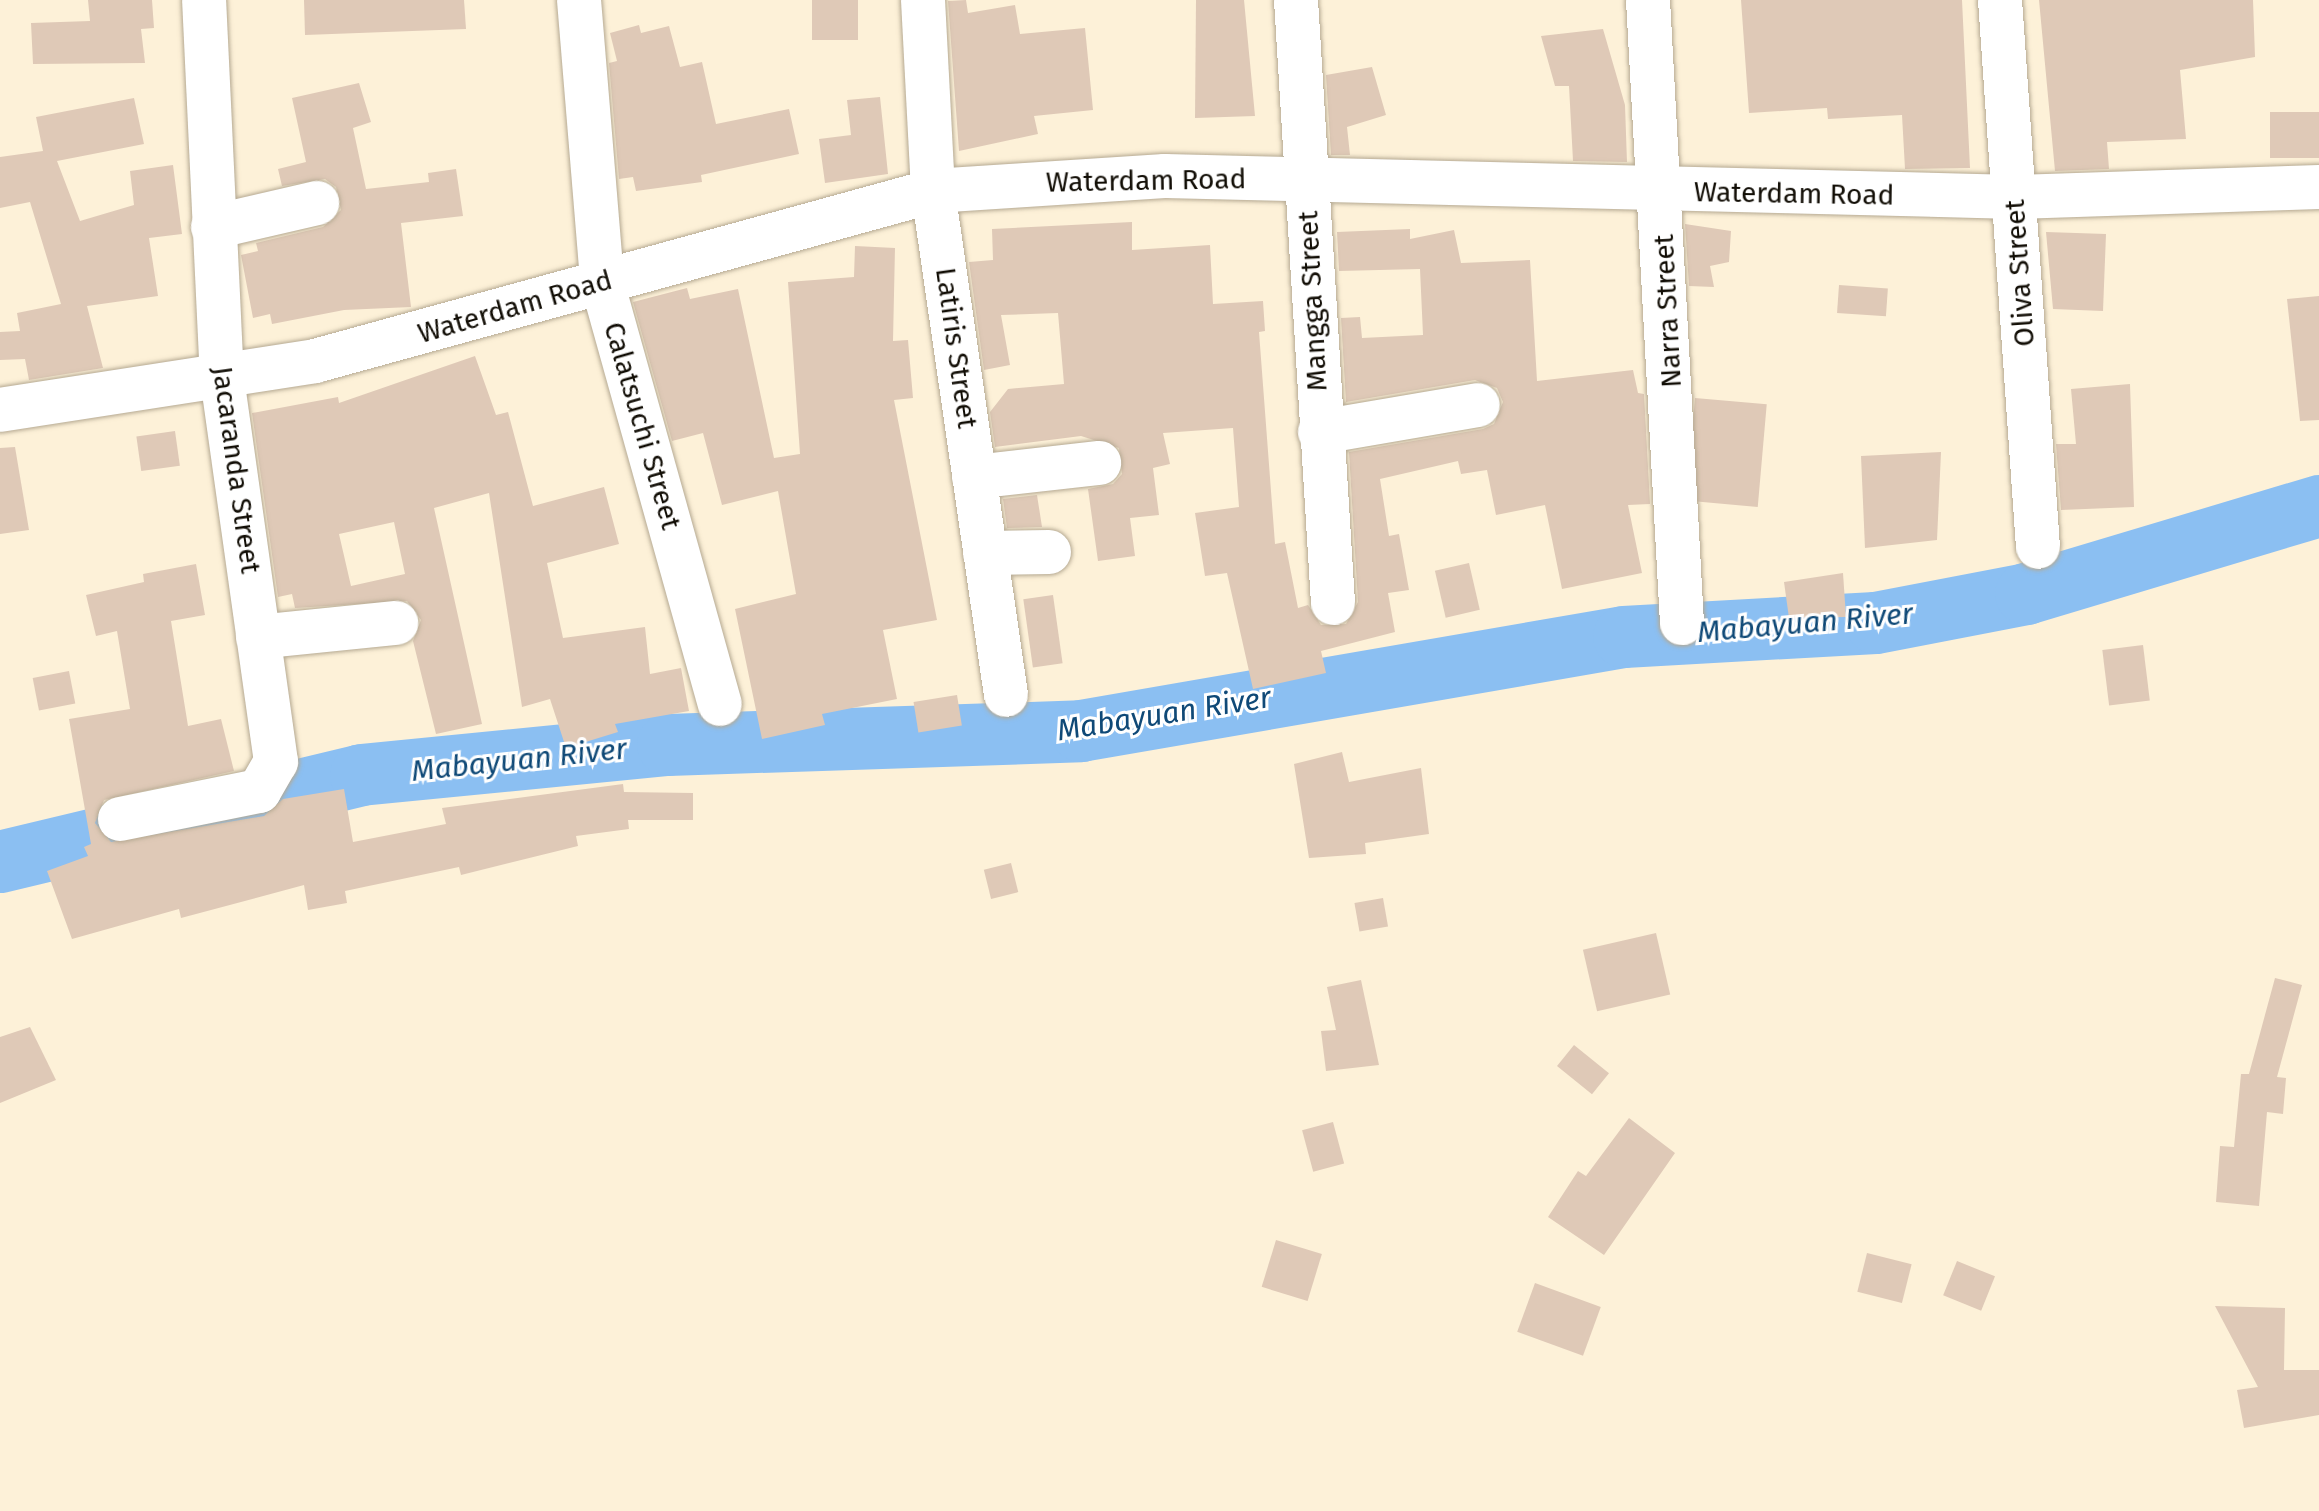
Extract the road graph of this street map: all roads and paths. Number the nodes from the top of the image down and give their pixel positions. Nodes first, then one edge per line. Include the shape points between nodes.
1 (204, 0) edge
2 (579, 0) edge
3 (923, 0) edge
4 (1296, 0) edge
5 (1648, 0) edge
6 (2000, 0) edge
7 (1307, 180) junction
8 (2319, 187) edge
9 (933, 191) junction
10 (1662, 192) junction
11 (2016, 197) junction
12 (317, 203) dead end
13 (213, 227) junction
14 (602, 282) junction
15 (222, 380) junction
16 (1478, 405) dead end
17 (0, 410) edge
18 (1320, 432) junction
19 (1099, 463) dead end
20 (974, 477) junction
21 (2038, 547) dead end
22 (1049, 552) dead end
23 (985, 553) junction
24 (1333, 603) dead end
25 (396, 623) dead end
26 (1682, 623) dead end
27 (258, 637) junction
28 (1006, 695) dead end
29 (720, 704) dead end
30 (120, 819) dead end

1 - 13 street, Jacaranda Street
2 - 14 street, Calatsuchi Street
3 - 9 street, Latiris Street
4 - 7 street, Mangga Street
5 - 10 street, Narra Street
6 - 11 street, Oliva Street
7 - 9 street, Waterdam Road via 1165,176
7 - 10 street, Waterdam Road
7 - 18 street, Mangga Street
8 - 11 street, Waterdam Road
9 - 14 street, Waterdam Road
9 - 20 street, Latiris Street
10 - 11 street, Waterdam Road
10 - 26 street, Narra Street
11 - 21 street, Oliva Street
12 - 13 street
13 - 15 street, Jacaranda Street
14 - 15 street, Waterdam Road via 421,335
14 - 29 street, Calatsuchi Street
15 - 17 street, Waterdam Road
15 - 27 street, Jacaranda Street
16 - 18 street
18 - 24 street, Mangga Street
19 - 20 street
20 - 23 street, Latiris Street
22 - 23 street
23 - 28 street, Latiris Street
25 - 27 street
27 - 30 street, Jacaranda Street via 276,762 272,779 259,791

